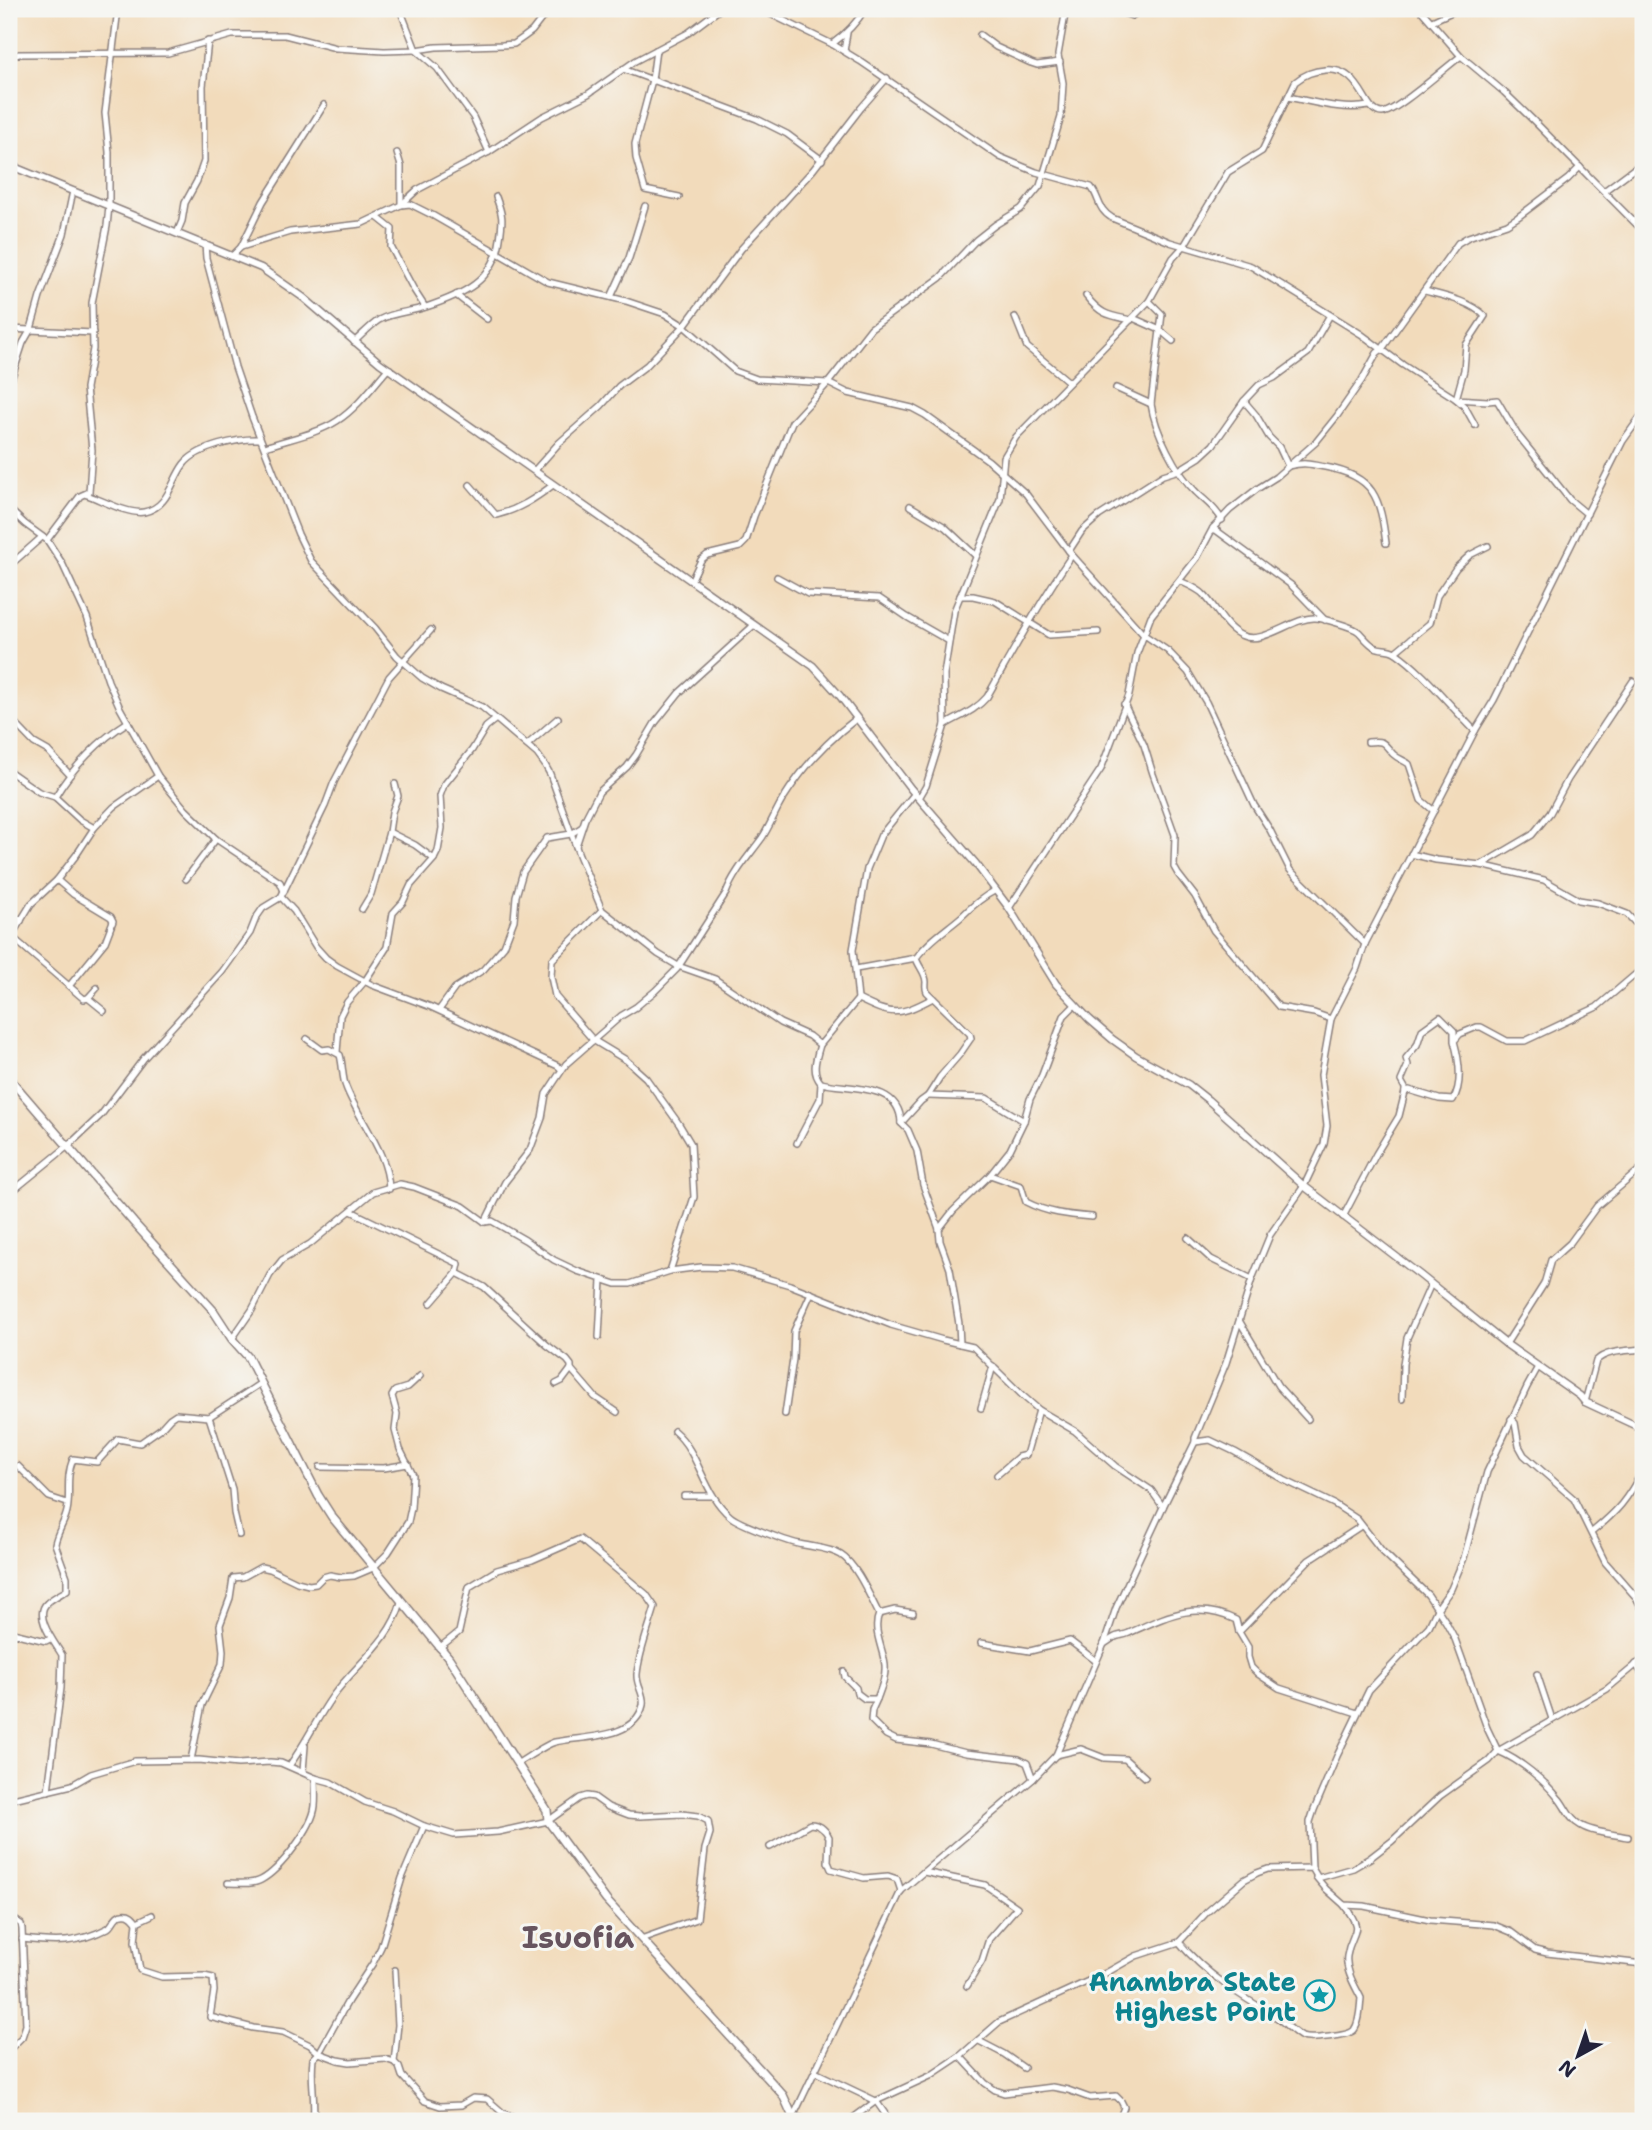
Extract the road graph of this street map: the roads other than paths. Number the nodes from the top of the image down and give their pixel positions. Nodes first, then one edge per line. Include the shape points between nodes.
1 (118, 9) edge
2 (400, 9) edge
3 (549, 9) edge
4 (720, 9) edge
5 (760, 9) edge
6 (865, 9) edge
7 (1066, 9) edge
8 (1111, 9) edge
9 (1143, 9) edge
10 (1420, 9) edge
11 (1458, 9) edge
12 (1432, 21) junction
13 (847, 33) junction
14 (980, 35) dead end
15 (208, 41) junction
16 (832, 44) junction
17 (416, 50) junction
18 (656, 50) junction
19 (844, 51) junction
20 (113, 52) junction
21 (1461, 55) junction
22 (9, 57) edge
23 (1060, 62) junction
24 (623, 69) junction
25 (887, 78) junction
26 (652, 80) junction
27 (1288, 97) junction
28 (324, 105) dead end
29 (1369, 106) junction
30 (489, 152) junction
31 (397, 153) dead end
32 (822, 160) junction
33 (1643, 162) edge
34 (9, 165) edge
35 (1580, 167) junction
36 (1043, 175) junction
37 (73, 191) junction
38 (1604, 191) junction
39 (496, 197) dead end
40 (679, 197) dead end
41 (109, 205) junction
42 (401, 205) junction
43 (645, 206) dead end
44 (377, 217) junction
45 (1643, 231) edge
46 (177, 233) junction
47 (205, 244) junction
48 (1184, 246) junction
49 (241, 247) junction
50 (498, 254) junction
51 (233, 255) junction
52 (1425, 290) junction
53 (456, 295) junction
54 (1086, 296) dead end
55 (611, 297) junction
56 (1149, 301) junction
57 (425, 307) junction
58 (1330, 315) junction
59 (1015, 317) dead end
60 (487, 319) dead end
61 (1132, 319) junction
62 (684, 326) junction
63 (30, 329) junction
64 (12, 330) edge
65 (1160, 330) junction
66 (93, 333) junction
67 (1172, 341) dead end
68 (355, 342) junction
69 (23, 343) junction
70 (1382, 349) junction
71 (390, 369) junction
72 (1069, 382) junction
73 (828, 383) junction
74 (9, 386) edge
75 (1116, 388) dead end
76 (1456, 399) junction
77 (1244, 401) junction
78 (1151, 404) junction
79 (1643, 413) edge
80 (1475, 425) dead end
81 (260, 439) junction
82 (265, 447) junction
83 (1288, 466) junction
84 (535, 470) junction
85 (1179, 470) junction
86 (1003, 475) junction
87 (470, 485) dead end
88 (553, 485) junction
89 (88, 495) junction
90 (910, 506) dead end
91 (9, 509) edge
92 (1587, 514) junction
93 (1222, 520) junction
94 (1213, 528) junction
95 (44, 539) junction
96 (1386, 544) dead end
97 (1488, 547) dead end
98 (1071, 553) junction
99 (976, 556) junction
100 (9, 566) edge
101 (777, 577) dead end
102 (691, 581) junction
103 (1180, 581) junction
104 (960, 596) junction
105 (1316, 615) junction
106 (1031, 623) junction
107 (754, 625) junction
108 (431, 630) dead end
109 (1098, 632) dead end
110 (1143, 634) junction
111 (949, 641) junction
112 (1395, 652) junction
113 (402, 660) junction
114 (1633, 681) dead end
115 (1124, 704) junction
116 (9, 717) edge
117 (558, 718) dead end
118 (496, 719) junction
119 (856, 719) junction
120 (128, 722) junction
121 (945, 725) junction
122 (1475, 731) junction
123 (1368, 742) dead end
124 (527, 745) junction
125 (9, 771) edge
126 (70, 775) junction
127 (158, 776) junction
128 (395, 784) dead end
129 (917, 796) junction
130 (55, 797) junction
131 (1434, 811) junction
132 (582, 827) junction
133 (94, 828) junction
134 (389, 832) junction
135 (571, 834) junction
136 (216, 839) junction
137 (576, 846) junction
138 (1411, 854) junction
139 (434, 859) junction
140 (1481, 865) junction
141 (186, 879) dead end
142 (57, 880) junction
143 (289, 881) junction
144 (280, 883) junction
145 (996, 890) junction
146 (282, 894) junction
147 (1009, 908) junction
148 (362, 909) dead end
149 (603, 910) junction
150 (9, 912) edge
151 (20, 921) junction
152 (1643, 930) edge
153 (10, 938) edge
154 (1365, 944) junction
155 (916, 958) junction
156 (678, 966) junction
157 (1643, 968) edge
158 (856, 969) junction
159 (365, 981) junction
160 (70, 985) junction
161 (97, 988) dead end
162 (88, 998) junction
163 (933, 998) junction
164 (858, 999) junction
165 (1075, 1005) junction
166 (439, 1010) junction
167 (104, 1011) dead end
168 (1331, 1019) junction
169 (307, 1039) dead end
170 (593, 1040) junction
171 (1454, 1041) junction
172 (820, 1045) junction
173 (337, 1052) junction
174 (562, 1066) junction
175 (9, 1078) edge
176 (821, 1083) junction
177 (1406, 1089) junction
178 (928, 1096) junction
179 (1024, 1121) junction
180 (901, 1123) junction
181 (797, 1143) dead end
182 (68, 1146) junction
183 (1642, 1171) edge
184 (990, 1175) junction
185 (1304, 1186) junction
186 (389, 1189) junction
187 (9, 1194) edge
188 (351, 1212) junction
189 (1092, 1217) dead end
190 (1343, 1217) junction
191 (485, 1222) junction
192 (939, 1229) junction
193 (1188, 1238) dead end
194 (670, 1271) junction
195 (457, 1273) junction
196 (1252, 1279) junction
197 (602, 1280) junction
198 (1431, 1284) junction
199 (811, 1293) junction
200 (431, 1303) dead end
201 (1240, 1322) junction
202 (599, 1337) dead end
203 (232, 1339) junction
204 (960, 1344) junction
205 (1506, 1344) junction
206 (1643, 1349) edge
207 (993, 1366) junction
208 (1538, 1367) junction
209 (571, 1369) junction
210 (420, 1376) dead end
211 (261, 1383) junction
212 (556, 1384) dead end
213 (1402, 1399) dead end
214 (1585, 1402) junction
215 (981, 1408) dead end
216 (1040, 1410) junction
217 (617, 1412) dead end
218 (785, 1414) dead end
219 (209, 1417) junction
220 (1308, 1419) dead end
221 (1511, 1419) junction
222 (1643, 1429) edge
223 (674, 1431) dead end
224 (1195, 1442) junction
225 (408, 1464) junction
226 (18, 1466) dead end
227 (320, 1467) dead end
228 (1643, 1470) edge
229 (997, 1475) dead end
230 (684, 1496) dead end
231 (711, 1496) junction
232 (67, 1503) junction
233 (1163, 1507) junction
234 (1362, 1526) junction
235 (1592, 1532) junction
236 (239, 1535) dead end
237 (373, 1568) junction
238 (401, 1602) junction
239 (1437, 1609) junction
240 (1643, 1611) edge
241 (913, 1613) dead end
242 (879, 1614) junction
243 (9, 1632) edge
244 (1239, 1632) junction
245 (51, 1639) junction
246 (981, 1643) dead end
247 (1104, 1644) junction
248 (439, 1649) junction
249 (1643, 1659) edge
250 (1096, 1661) junction
251 (1636, 1664) junction
252 (844, 1672) dead end
253 (1537, 1674) dead end
254 (1643, 1675) edge
255 (877, 1699) junction
256 (1357, 1713) junction
257 (1552, 1719) junction
258 (306, 1743) junction
259 (1498, 1751) junction
260 (1056, 1755) junction
261 (191, 1760) junction
262 (518, 1763) junction
263 (289, 1766) junction
264 (303, 1772) junction
265 (1145, 1777) dead end
266 (315, 1778) junction
267 (1033, 1779) junction
268 (48, 1791) junction
269 (9, 1800) edge
270 (548, 1821) junction
271 (424, 1826) junction
272 (1628, 1837) dead end
273 (770, 1847) dead end
274 (1312, 1868) junction
275 (924, 1872) junction
276 (1318, 1878) junction
277 (228, 1883) dead end
278 (901, 1891) junction
279 (1344, 1905) junction
280 (152, 1915) dead end
281 (9, 1916) edge
282 (136, 1922) junction
283 (22, 1939) junction
284 (640, 1939) junction
285 (1179, 1941) junction
286 (1643, 1964) edge
287 (395, 1970) dead end
288 (967, 1986) dead end
289 (979, 2041) junction
290 (9, 2050) edge
291 (319, 2053) junction
292 (960, 2056) junction
293 (394, 2062) junction
294 (1024, 2068) dead end
295 (815, 2071) junction
296 (876, 2101) junction
297 (793, 2117) junction
298 (313, 2121) edge
299 (524, 2121) edge
300 (785, 2121) edge
301 (807, 2121) edge
302 (849, 2121) edge
303 (890, 2121) edge
304 (1119, 2121) edge

1 - 20 street
2 - 17 street
3 - 17 street via 532,31 514,44
4 - 18 street
5 - 16 street
6 - 13 street
7 - 23 street
8 - 9 street via 1132,16
10 - 12 street
11 - 12 street
12 - 21 street
13 - 16 street
13 - 19 street
14 - 23 street via 1031,63
15 - 17 street via 232,35 285,35 336,48
15 - 20 street via 168,52
15 - 46 street via 204,161
16 - 19 street
17 - 30 street via 437,68 473,117
18 - 24 street
18 - 26 street
19 - 25 street
20 - 22 street
20 - 41 street via 105,113
21 - 29 street via 1387,112 1375,112
21 - 35 street
23 - 36 street via 1061,117
24 - 26 street
24 - 30 street
25 - 32 street
25 - 36 street via 1000,157
26 - 32 street via 757,119
26 - 40 street via 635,144 636,158 645,190
27 - 29 street via 1343,107
27 - 29 street via 1304,75 1332,69 1357,84
27 - 48 street via 1262,151 1228,172
28 - 49 street via 263,202
30 - 42 street via 417,190
31 - 42 street
32 - 62 street via 741,249
33 - 38 street
34 - 37 street
35 - 38 street
35 - 52 street via 1507,224 1458,243
36 - 48 street via 1091,187 1105,214 1140,232
36 - 73 street via 1021,209 976,240 940,278 871,328
37 - 41 street
37 - 63 street via 64,234
38 - 45 street
39 - 50 street via 503,216
41 - 46 street
41 - 66 street via 92,303
42 - 44 street
42 - 50 street via 410,204 432,215
43 - 55 street
44 - 49 street via 362,224 290,233
44 - 57 street via 391,229 391,247
46 - 47 street
47 - 51 street
47 - 81 street via 235,367
48 - 56 street
48 - 58 street via 1251,265
49 - 51 street
50 - 53 street via 485,275
50 - 55 street via 548,282
51 - 68 street via 278,278
52 - 70 street
52 - 76 street via 1485,316 1466,345
53 - 57 street
53 - 60 street
54 - 61 street via 1096,309
55 - 62 street via 659,311
56 - 61 street
56 - 65 street via 1162,314
57 - 68 street via 379,320
58 - 70 street
58 - 77 street via 1303,358 1259,385
59 - 72 street via 1027,348
61 - 65 street
61 - 72 street
62 - 73 street via 735,371 757,379
62 - 84 street
63 - 64 street
63 - 66 street
63 - 69 street
64 - 69 street
65 - 67 street
65 - 78 street
66 - 89 street via 86,388 92,450
68 - 71 street
69 - 74 street
70 - 76 street
70 - 83 street via 1338,416
71 - 82 street via 338,420
71 - 84 street
72 - 86 street via 1016,437 1004,457
73 - 86 street via 848,393 912,408
73 - 102 street via 792,422 746,541 701,559
75 - 78 street
76 - 80 street
76 - 92 street via 1497,400 1517,434 1570,500
77 - 83 street
77 - 85 street via 1213,444
78 - 85 street
79 - 92 street
81 - 82 street
81 - 89 street via 220,445 191,457 165,500 146,512
82 - 113 street via 312,562
83 - 93 street
83 - 96 street via 1306,462 1355,475 1374,494
84 - 88 street
85 - 93 street
85 - 98 street via 1163,475 1099,516 1082,531
86 - 98 street via 1026,494
86 - 99 street via 1000,499
87 - 88 street via 496,515
88 - 102 street
89 - 95 street via 80,496
90 - 99 street via 944,527
91 - 95 street
92 - 122 street
93 - 94 street
94 - 103 street
94 - 105 street via 1291,585
95 - 100 street
95 - 120 street via 62,564 87,617 108,681
97 - 112 street via 1456,568 1437,596 1430,623
98 - 106 street
98 - 110 street
99 - 104 street
101 - 111 street via 807,594 879,598
102 - 107 street
103 - 105 street via 1204,595 1235,632 1246,638
103 - 110 street
104 - 106 street via 995,601
104 - 111 street
105 - 112 street via 1349,626 1373,646
106 - 109 street via 1049,635
106 - 121 street via 980,705
107 - 119 street via 813,666
107 - 132 street via 678,693 632,761 598,792
108 - 113 street
110 - 115 street
110 - 154 street via 1168,650 1188,671 1290,870
111 - 121 street
112 - 122 street
113 - 118 street via 422,678 475,703
113 - 143 street via 354,742
114 - 140 street via 1532,835
115 - 147 street via 1101,769
115 - 168 street via 1144,745 1175,835 1174,867 1214,931 1273,1003
116 - 126 street
117 - 124 street
118 - 124 street
118 - 139 street via 444,785 442,828
119 - 129 street
119 - 156 street via 810,759 796,778
120 - 126 street via 108,734
120 - 127 street
121 - 129 street via 926,786
122 - 131 street
123 - 131 street via 1386,744 1409,764 1421,800
124 - 135 street via 545,765
125 - 130 street via 39,792
126 - 130 street
127 - 133 street via 114,807
127 - 136 street
128 - 134 street via 398,796
129 - 145 street
129 - 158 street via 881,835 867,869 853,950
130 - 133 street
131 - 138 street
132 - 135 street
132 - 137 street
133 - 142 street
134 - 139 street
134 - 148 street via 372,894
135 - 137 street
135 - 166 street via 547,838 523,872 504,946 482,970 455,988
136 - 141 street
136 - 144 street
137 - 149 street
138 - 140 street
138 - 154 street
139 - 159 street via 393,913 387,947
140 - 152 street via 1544,880 1578,900 1615,908
142 - 151 street
142 - 160 street via 113,921 105,942
143 - 144 street
143 - 146 street
144 - 146 street
145 - 147 street
145 - 155 street via 972,905
146 - 159 street via 326,958
146 - 182 street via 263,908 222,972 144,1058 101,1115
147 - 165 street via 1056,984
149 - 156 street
149 - 170 street via 552,960 551,969 555,996
150 - 151 street
151 - 153 street
153 - 160 street
154 - 168 street
155 - 158 street
155 - 163 street via 926,979 924,987
156 - 170 street via 655,991
156 - 172 street via 715,979
157 - 171 street via 1597,1007 1535,1037 1507,1041 1477,1027
158 - 164 street
159 - 166 street
159 - 173 street via 340,1016
160 - 162 street
161 - 162 street
162 - 167 street
163 - 164 street via 904,1013 881,1011
163 - 178 street via 971,1038
164 - 172 street
165 - 179 street via 1064,1016
165 - 185 street via 1112,1039 1208,1100
166 - 174 street
168 - 185 street via 1321,1075 1324,1144
169 - 173 street via 322,1050
170 - 174 street
170 - 194 street via 646,1078 691,1144 694,1197
171 - 177 street via 1458,1067 1455,1097 1448,1101
171 - 177 street via 1454,1031 1440,1017 1422,1030 1406,1058 1401,1081
172 - 176 street via 814,1070
173 - 186 street via 345,1085 384,1161
174 - 191 street via 546,1094 530,1150 505,1182
175 - 182 main road
176 - 180 street via 879,1093 893,1102
176 - 181 street via 820,1098
177 - 190 street via 1399,1116
178 - 179 street via 986,1098
178 - 180 street
179 - 184 street via 1010,1150
180 - 192 street via 917,1151
182 - 187 street
182 - 203 main road via 213,1310
183 - 205 street via 1597,1206 1551,1260 1544,1284
184 - 189 street via 1021,1186 1026,1202 1035,1207
184 - 192 street
185 - 190 street
185 - 196 street via 1270,1235
186 - 188 street via 373,1192
186 - 191 street via 400,1184 414,1187 463,1206
188 - 195 street via 452,1259 459,1264
188 - 203 street via 282,1260
190 - 198 street
191 - 197 street via 492,1221 554,1260
192 - 204 street via 954,1285
193 - 196 street via 1211,1259
194 - 197 street via 630,1284
194 - 199 street via 732,1268
195 - 200 street
195 - 209 street via 484,1287 567,1360
196 - 201 street
197 - 202 street
198 - 205 street
198 - 213 street via 1406,1338
199 - 204 street via 891,1325
199 - 218 street via 793,1331
201 - 220 street via 1278,1386
201 - 224 street
203 - 211 main road
204 - 207 street via 973,1347
205 - 208 street
206 - 214 street via 1607,1354 1596,1361
207 - 215 street
207 - 216 street
208 - 214 street
208 - 221 street
209 - 212 street
209 - 217 street
210 - 225 street via 392,1396 395,1430
211 - 219 street
211 - 237 main road via 318,1495
214 - 222 street
216 - 229 street via 1026,1455
216 - 233 street via 1075,1430 1151,1490
219 - 232 street via 176,1415 140,1443 118,1438 97,1462 73,1460
219 - 236 street via 232,1489
221 - 235 street via 1524,1455 1574,1499
221 - 239 street via 1486,1472 1464,1558
223 - 231 street via 687,1445
224 - 233 street
224 - 234 street via 1210,1440 1235,1452 1342,1508
225 - 227 street
225 - 237 street via 413,1475 408,1522
226 - 232 street via 49,1497
228 - 235 street via 1615,1513
230 - 231 street
231 - 242 street via 733,1519 841,1555
232 - 245 street via 55,1544 67,1590 42,1611
233 - 247 street
234 - 239 street
234 - 244 street via 1310,1560
235 - 240 street via 1605,1562
237 - 238 main road
237 - 261 street via 354,1576 330,1575 309,1585 261,1567 233,1578 220,1625 222,1664 202,1705
238 - 248 main road
238 - 258 street via 383,1640 331,1699
239 - 256 street via 1429,1626 1369,1690
239 - 259 street via 1455,1639
241 - 242 street via 895,1610
242 - 255 street via 876,1622 885,1676
243 - 245 street
244 - 247 street via 1232,1618 1187,1611
244 - 256 street via 1258,1674 1279,1688
245 - 268 street via 62,1655
246 - 250 street via 1030,1651 1070,1641
247 - 250 street
248 - 262 main road
248 - 262 street via 459,1632 469,1587 498,1570 580,1539 646,1594 655,1607 637,1678 644,1697 635,1721 599,1736 556,1742
249 - 251 street
250 - 260 street
251 - 254 street
251 - 257 street via 1607,1689
252 - 255 street via 856,1693
253 - 257 street
255 - 267 street via 871,1720 896,1741 1019,1759 1027,1763
256 - 274 street via 1310,1822
257 - 259 street
258 - 263 street
258 - 264 street
259 - 272 street via 1548,1787 1576,1823
259 - 276 street via 1370,1858
260 - 265 street via 1081,1749 1104,1758 1125,1759
260 - 267 street
261 - 263 street
261 - 268 street via 135,1761
262 - 270 main road via 547,1810
263 - 264 street
264 - 266 street
266 - 271 street
266 - 277 street via 316,1808 281,1865 259,1882
267 - 275 street
268 - 269 street
270 - 271 street via 468,1835
270 - 284 main road
270 - 284 street via 587,1797 629,1815 682,1814 708,1821 697,1919
271 - 291 street via 381,1947
273 - 278 street via 815,1824 830,1837 828,1866 833,1871 864,1878 888,1876 897,1879
274 - 276 street
274 - 285 street via 1268,1869 1244,1880
275 - 278 street
275 - 288 street via 985,1885 1017,1907 989,1939
276 - 279 street
278 - 295 street
279 - 285 street via 1354,1918 1356,1933 1347,1956 1361,1998 1355,2027 1348,2035 1302,2036 1218,1980
279 - 286 street via 1430,1920 1494,1925 1535,1950
280 - 282 street
281 - 283 street via 21,1924
282 - 283 street via 122,1913 113,1925 69,1942
282 - 291 street via 140,1970 162,1977 214,1978 210,2017 283,2032
283 - 290 street via 26,2025
284 - 297 main road via 783,2095
285 - 289 street via 1136,1956 999,2022
287 - 293 street via 398,2025
289 - 292 street
289 - 294 street
291 - 293 street via 350,2062
291 - 298 street via 312,2070
292 - 296 street
292 - 304 street via 995,2090 1052,2087 1090,2098 1116,2096 1124,2107
293 - 299 street via 425,2101 451,2106 473,2098 487,2099 503,2113
295 - 296 street
295 - 297 street
296 - 302 street
296 - 303 street
297 - 300 street
297 - 301 main road

